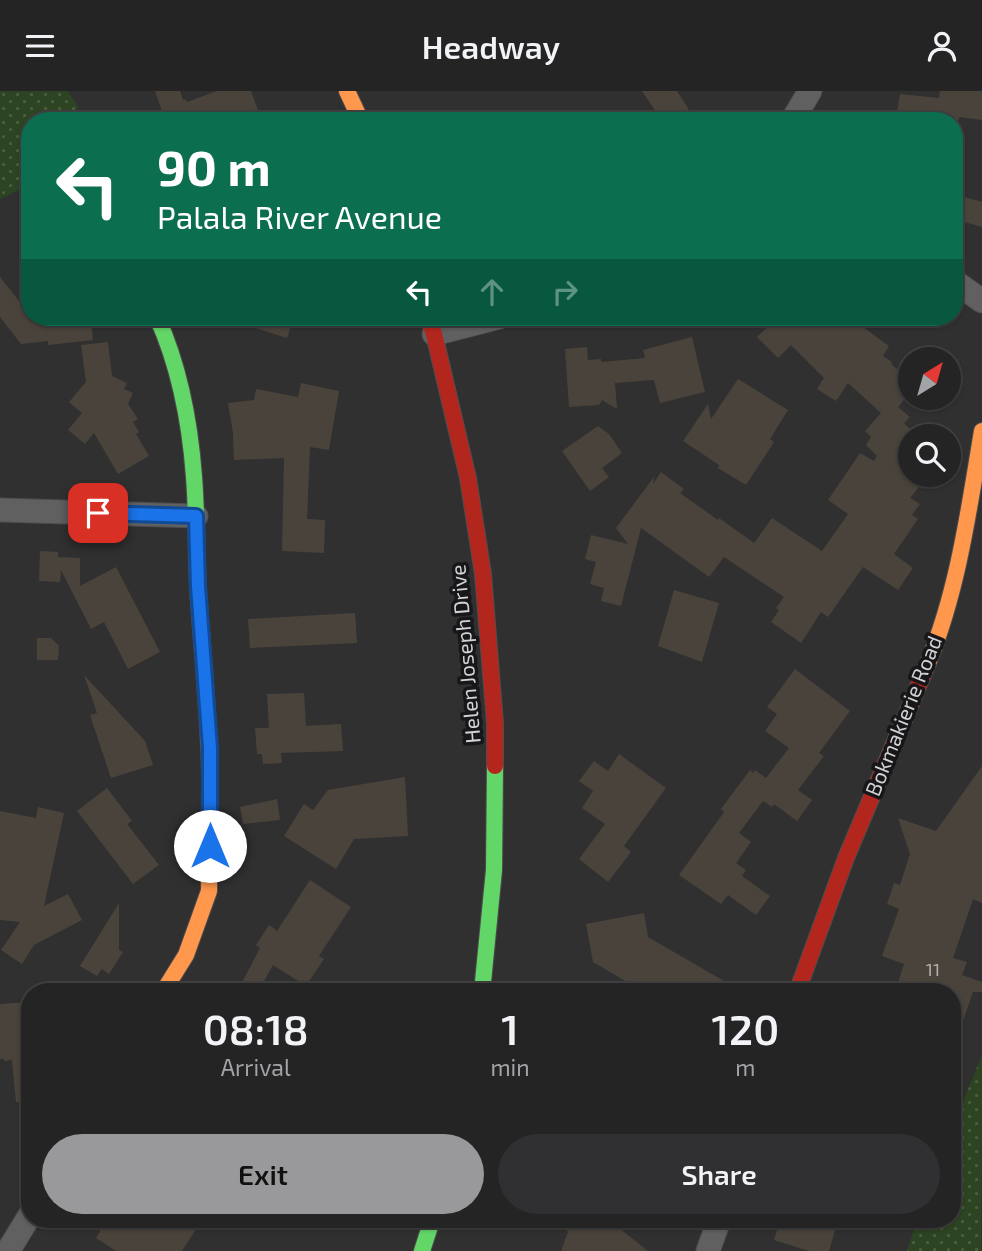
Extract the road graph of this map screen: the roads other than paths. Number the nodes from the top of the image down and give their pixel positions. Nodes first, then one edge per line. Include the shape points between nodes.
1 (347, 91) edge
2 (810, 91) edge
3 (357, 112) edge
4 (797, 112) edge
5 (963, 287) edge
6 (982, 301) edge
7 (161, 326) edge
8 (431, 326) edge
9 (982, 431) edge
10 (0, 510) edge
11 (196, 516) junction
12 (169, 983) edge
13 (483, 983) edge
14 (800, 983) edge
15 (22, 1228) edge
16 (429, 1228) edge
17 (716, 1228) edge
18 (8, 1251) edge
19 (422, 1251) edge
20 (708, 1251) edge

1 - 3 street
2 - 4 street
5 - 6 street
7 - 11 street via 187,414
8 - 13 street, Helen Joseph Drive via 468,478 495,723 494,870
9 - 14 street, Bokmakierie Road via 954,583 934,648 846,858
10 - 11 street
11 - 12 street via 210,748 209,891 186,955
15 - 18 street
16 - 19 street
17 - 20 street

